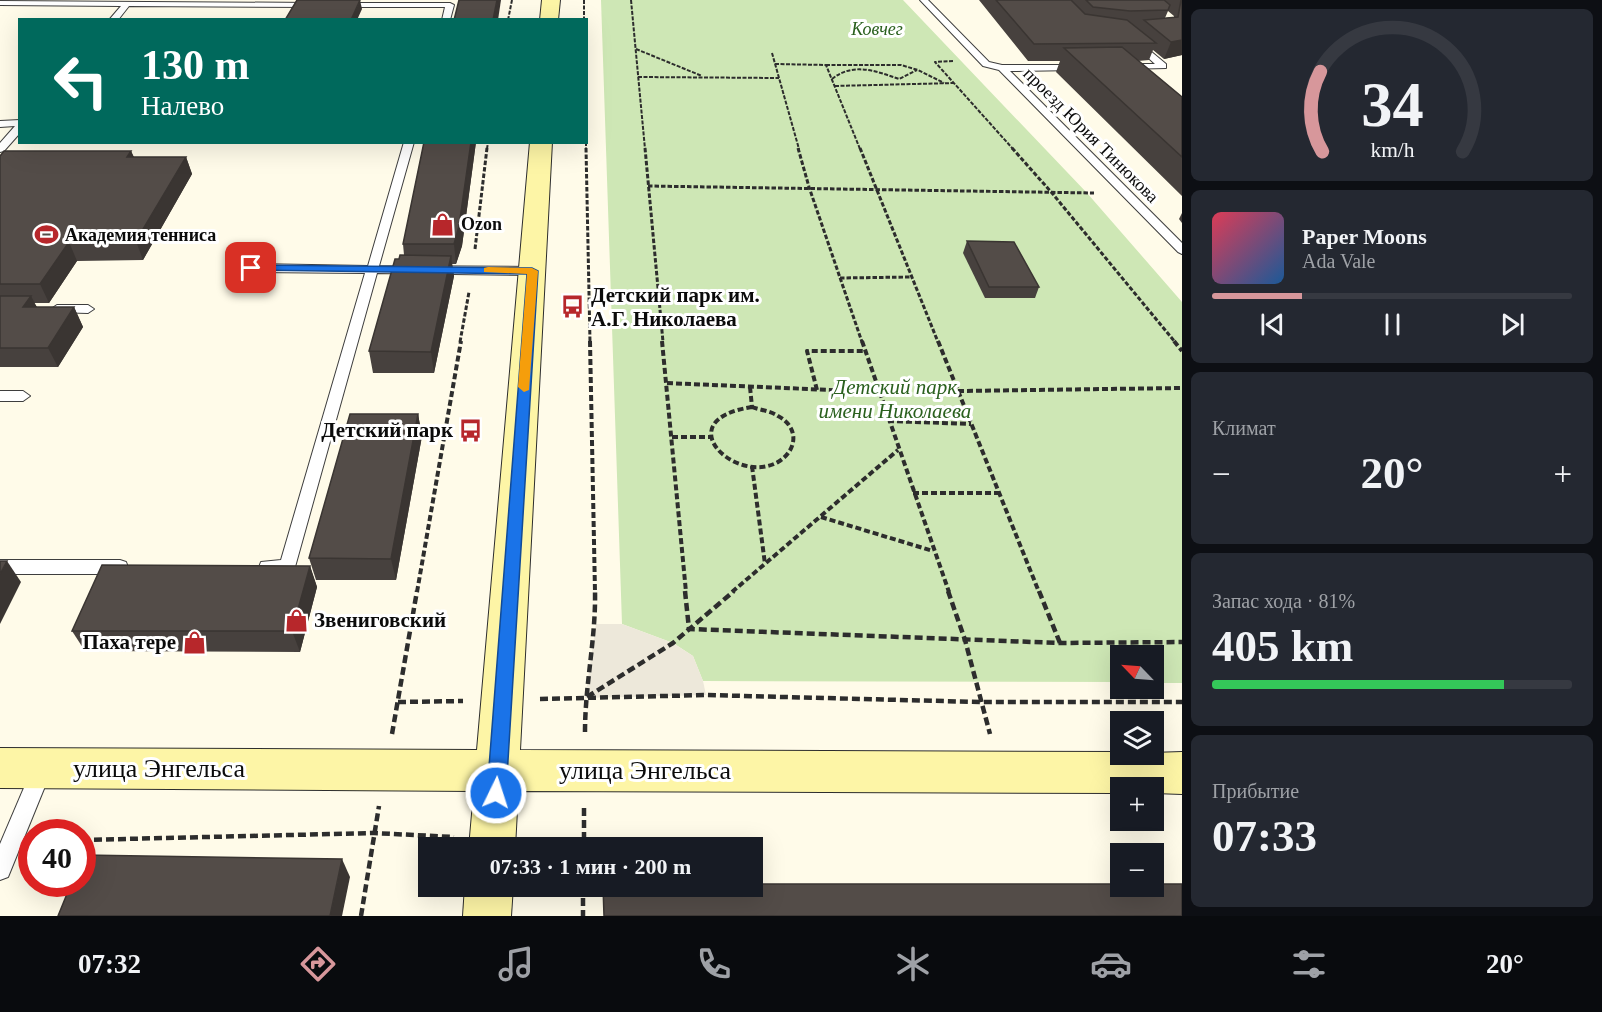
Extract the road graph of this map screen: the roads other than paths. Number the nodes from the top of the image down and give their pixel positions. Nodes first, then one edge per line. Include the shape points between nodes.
1 (551, 0) edge
2 (924, 0) edge
3 (82, 2) edge
4 (276, 2) edge
5 (0, 3) edge
6 (127, 4) junction
7 (321, 5) edge
8 (333, 5) edge
9 (115, 18) edge
10 (447, 18) edge
11 (549, 18) edge
12 (1132, 39) edge
13 (1082, 67) edge
14 (1117, 67) edge
15 (1002, 68) junction
16 (0, 124) edge
17 (18, 125) edge
18 (18, 127) edge
19 (408, 144) edge
20 (541, 144) edge
21 (0, 149) edge
22 (1182, 250) edge
23 (251, 268) dead end
24 (372, 270) junction
25 (532, 271) junction
26 (44, 309) edge
27 (88, 309) dead end
28 (0, 396) edge
29 (23, 396) dead end
30 (0, 567) edge
31 (132, 567) edge
32 (251, 567) edge
33 (0, 768) edge
34 (42, 768) junction
35 (498, 770) junction
36 (1182, 773) edge
37 (493, 837) edge
38 (0, 868) edge
39 (488, 897) edge
40 (487, 916) edge

1 - 11 street
2 - 15 lane via 986,64
3 - 5 lane
3 - 6 lane
4 - 6 lane
4 - 7 lane
6 - 9 lane
8 - 10 lane via 450,5
12 - 14 lane via 1163,66
13 - 15 lane
15 - 22 lane, проезд Юрия Тинюкова
16 - 17 lane
18 - 21 lane
19 - 24 lane
20 - 25 street
23 - 24 lane
24 - 25 lane
24 - 32 lane via 287,567
25 - 35 street
26 - 27 lane
28 - 29 lane
30 - 31 lane
33 - 34 street, улица Энгельса
34 - 35 street, улица Энгельса
34 - 38 lane
35 - 36 street, улица Энгельса
35 - 37 street
39 - 40 street

